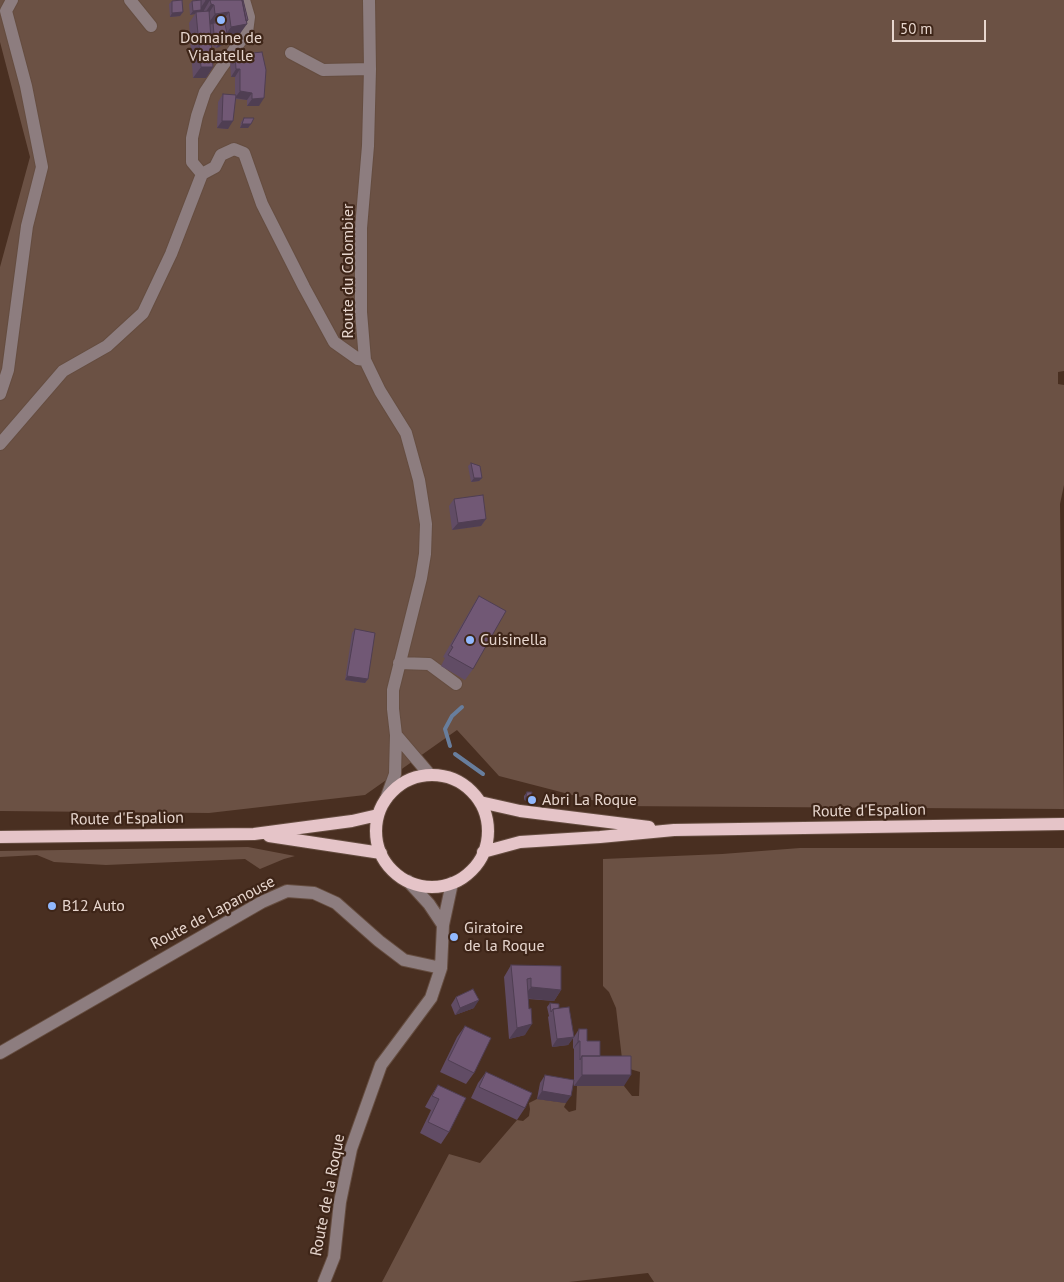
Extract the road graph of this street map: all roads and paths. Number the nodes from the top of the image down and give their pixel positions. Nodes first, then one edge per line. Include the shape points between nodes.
1 (12, 0) edge
2 (130, 0) edge
3 (244, 0) edge
4 (369, 0) edge
5 (151, 26) dead end
6 (291, 53) dead end
7 (370, 68) junction
8 (202, 174) junction
9 (365, 360) junction
10 (0, 394) edge
11 (0, 444) edge
12 (400, 663) junction
13 (456, 684) dead end
14 (396, 735) junction
15 (430, 775) junction
16 (386, 799) junction
17 (480, 802) junction
18 (378, 815) junction
19 (1064, 824) edge
20 (674, 830) junction
21 (254, 834) junction
22 (0, 837) edge
23 (483, 852) junction
24 (381, 853) junction
25 (408, 881) junction
26 (452, 883) junction
27 (443, 925) junction
28 (441, 968) junction
29 (0, 1053) edge
30 (324, 1282) edge

1 - 10 street via 6,11 26,86 42,167 27,226 8,370
2 - 5 street
3 - 8 street via 249,17 247,32 205,92 197,116 192,138 192,162
4 - 7 street, Route du Colombier
6 - 7 street via 323,70
7 - 9 street, Route du Colombier via 361,228 360,312
8 - 9 street via 215,167 221,154 234,149 244,153 262,204 334,342 358,359
8 - 11 street via 171,254 143,313 108,346 64,371
9 - 12 street, Route du Colombier via 406,433 419,480 426,524 421,578
12 - 13 street via 429,664
12 - 14 street, Route du Colombier via 394,690
14 - 15 street
14 - 16 street, Route du Colombier via 395,774
15 - 16 main road via 406,782
15 - 17 main road via 459,782
16 - 18 main road
17 - 20 main road, Route d'Espalion via 520,811
17 - 23 main road via 488,832
18 - 21 main road, Route d'Espalion
18 - 24 main road via 376,834
19 - 20 main road, Route d'Espalion
20 - 23 main road, Route d'Espalion via 520,842
21 - 22 main road, Route d'Espalion
21 - 24 main road, Route d'Espalion
23 - 26 main road via 471,871
24 - 25 main road via 392,870
25 - 26 main road via 430,886
25 - 27 street
26 - 27 street, Route de la Roque
27 - 28 street, Route de la Roque
28 - 29 street, Route de Lapanouse via 404,960 336,903 314,892 287,891 254,906
28 - 30 street, Route de la Roque via 431,998 382,1065 350,1149 334,1257

